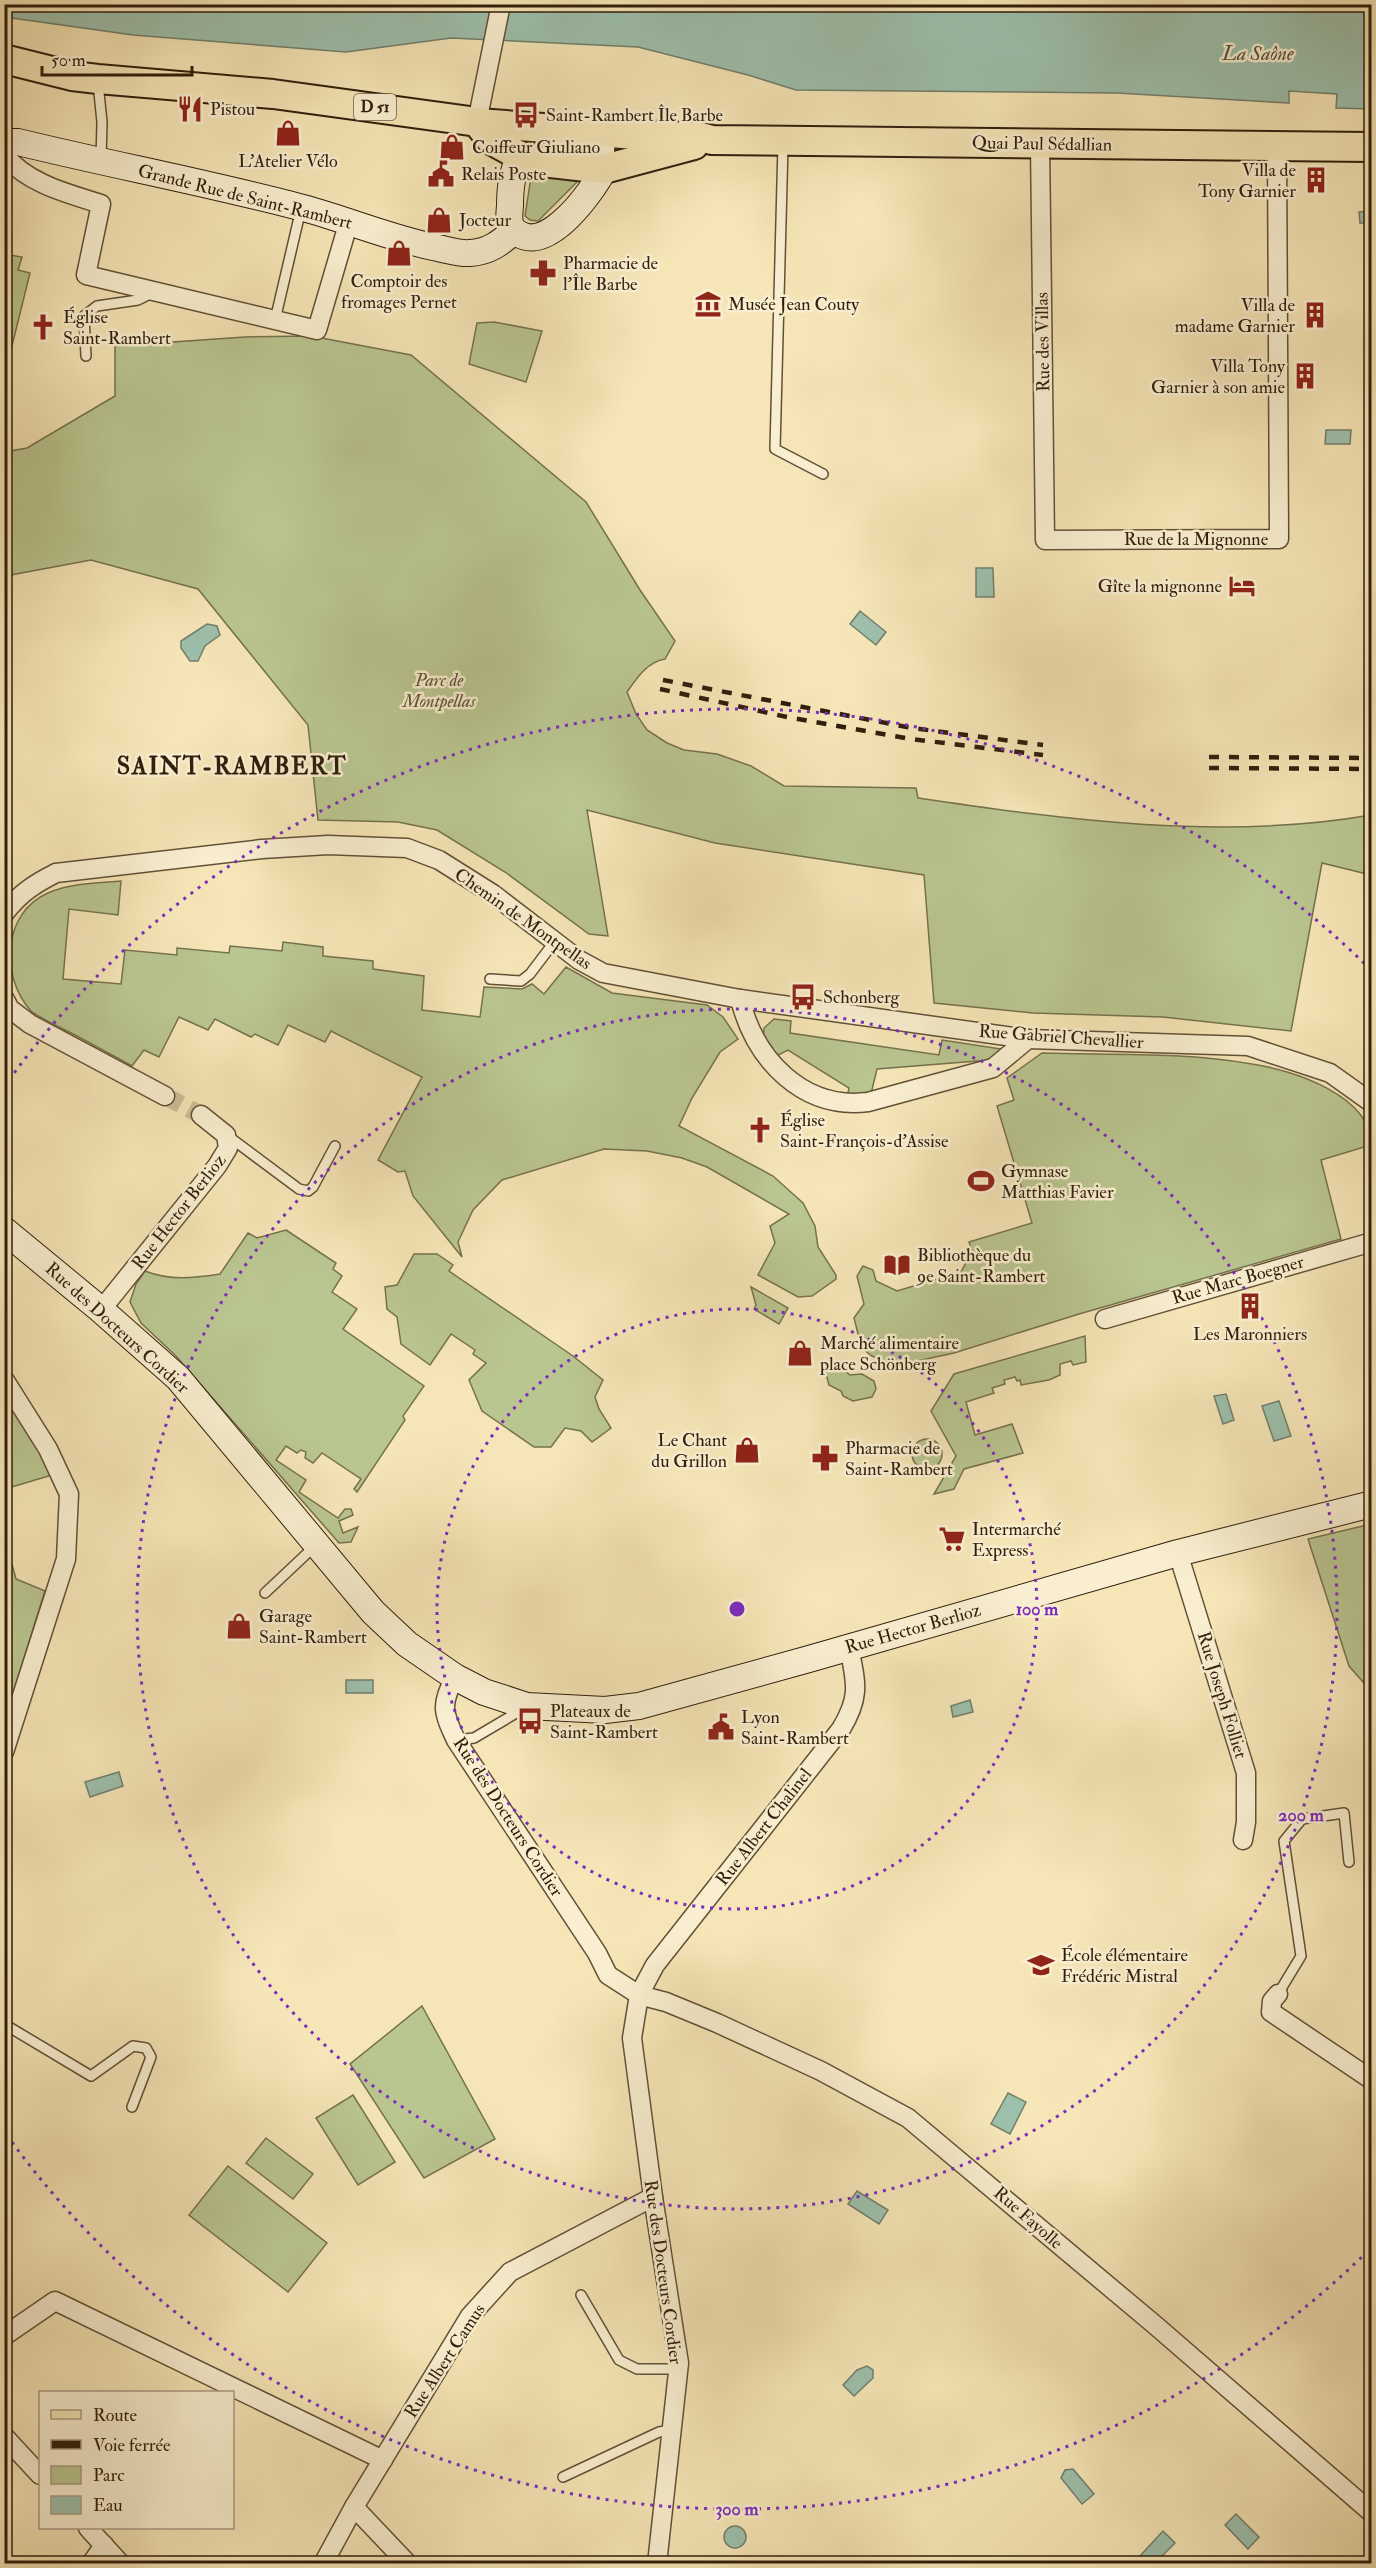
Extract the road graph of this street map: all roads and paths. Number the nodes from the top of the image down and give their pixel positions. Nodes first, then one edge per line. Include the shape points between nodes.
1 (501, 4) edge
2 (4, 60) edge
3 (98, 79) junction
4 (477, 122) junction
5 (539, 128) junction
6 (606, 133) junction
7 (712, 140) junction
8 (4, 142) edge
9 (783, 142) junction
10 (1040, 144) junction
11 (1277, 147) junction
12 (1371, 147) edge
13 (4, 154) edge
14 (520, 156) junction
15 (101, 162) junction
16 (604, 169) junction
17 (302, 208) junction
18 (349, 221) junction
19 (514, 231) junction
20 (154, 292) junction
21 (275, 320) junction
22 (86, 356) dead end
23 (823, 474) dead end
24 (1045, 540) joint
25 (4, 914) edge
26 (555, 941) junction
27 (490, 980) dead end
28 (4, 998) edge
29 (740, 999) junction
30 (1028, 1039) junction
31 (165, 1096) tunnel mouth
32 (1371, 1103) edge
33 (201, 1115) tunnel mouth
34 (226, 1135) junction
35 (335, 1146) dead end
36 (4, 1230) edge
37 (1371, 1242) edge
38 (101, 1310) junction
39 (1105, 1319) dead end
40 (4, 1379) edge
41 (1371, 1504) edge
42 (318, 1543) junction
43 (1178, 1553) junction
44 (265, 1593) dead end
45 (849, 1647) junction
46 (455, 1677) junction
47 (527, 1706) junction
48 (456, 1740) junction
49 (4, 1752) edge
50 (1243, 1840) dead end
51 (1349, 1862) dead end
52 (1278, 1994) joint
53 (639, 1995) junction
54 (4, 2024) edge
55 (1371, 2080) edge
56 (132, 2107) dead end
57 (652, 2198) junction
58 (581, 2295) dead end
59 (4, 2336) edge
60 (678, 2369) junction
61 (672, 2430) junction
62 (4, 2436) edge
63 (382, 2460) junction
64 (39, 2474) edge
65 (563, 2477) dead end
66 (354, 2507) junction
67 (1371, 2513) edge
68 (89, 2529) edge
69 (104, 2545) junction
70 (91, 2564) edge
71 (121, 2564) edge
72 (323, 2564) edge
73 (408, 2564) edge
74 (657, 2564) edge

1 - 4 street
2 - 3 main road, D 51
3 - 4 main road, D 51 via 273,94
3 - 15 lane
4 - 5 main road, Quai Paul Sédallian
4 - 14 main road, Quai Paul Sédallian via 491,140
5 - 6 main road, Quai Paul Sédallian
5 - 14 main road
6 - 7 main road, Quai Paul Sédallian
6 - 16 street
7 - 9 main road, Quai Paul Sédallian
7 - 16 main road, Quai Paul Sédallian
8 - 15 street, Grande Rue de Saint-Rambert
9 - 10 main road, Quai Paul Sédallian
9 - 23 lane via 775,449
10 - 11 main road, Quai Paul Sédallian
10 - 24 street, Rue des Villas
11 - 12 main road, Quai Paul Sédallian
11 - 24 street, Rue de la Mignonne via 1279,539
13 - 20 street via 51,189 101,204 86,275
14 - 16 main road, Quai Paul Sédallian
14 - 19 street via 511,175 509,223
15 - 17 street, Grande Rue de Saint-Rambert
16 - 19 street via 593,189 555,229 535,239
17 - 18 street, Grande Rue de Saint-Rambert
17 - 21 lane
18 - 19 street, Grande Rue de Saint-Rambert via 468,254 494,248
18 - 21 street via 317,330
20 - 21 street
20 - 22 lane via 138,300 97,306 84,316
25 - 26 street, Chemin de Montpellas via 16,897 56,873 262,849 392,846 439,860 493,894
26 - 27 lane via 521,981
26 - 29 street, Chemin de Montpellas via 603,974
28 - 31 street via 10,1009 30,1024
29 - 30 street, Rue Gabriel Chevallier
29 - 30 street via 753,1035 776,1069 823,1100 848,1104 993,1068
30 - 32 street, Rue Gabriel Chevallier via 1248,1046 1330,1073
33 - 34 street, Rue Hector Berlioz
34 - 35 lane via 299,1189 308,1191
34 - 38 street, Rue Hector Berlioz via 228,1148 217,1166
36 - 38 street, Rue des Docteurs Cordier
37 - 39 street, Rue Marc Boegner
38 - 42 street, Rue des Docteurs Cordier via 178,1378
40 - 49 street via 48,1449 69,1494 66,1559
41 - 43 street, Rue Hector Berlioz
42 - 44 lane
42 - 46 street, Rue des Docteurs Cordier via 373,1612 407,1644
43 - 45 street, Rue Hector Berlioz
43 - 50 street, Rue Joseph Folliet via 1246,1773
45 - 47 street, Rue Hector Berlioz via 639,1706 605,1710
45 - 53 street, Rue Albert Chalinel via 856,1690 853,1709 841,1729 655,1965
46 - 47 street, Rue Hector Berlioz via 484,1692
46 - 48 street, Rue des Docteurs Cordier via 445,1696 445,1710
47 - 48 lane via 474,1738
48 - 53 street, Rue des Docteurs Cordier via 597,1953 608,1976
51 - 52 lane via 1344,1813 1302,1819 1284,1841 1301,1956
52 - 55 street via 1272,2001 1271,2012
53 - 57 street, Rue des Docteurs Cordier via 632,2038
53 - 67 street, Rue Fayolle via 717,2023 908,2118
54 - 56 lane via 91,2076 134,2046 146,2048 152,2057
57 - 60 street, Rue des Docteurs Cordier
57 - 63 street, Rue Albert Camus via 510,2272 470,2316
58 - 60 lane via 620,2360 637,2368
59 - 63 street via 55,2301
60 - 61 street, Rue des Docteurs Cordier
61 - 65 lane via 659,2432
61 - 74 street, Rue des Docteurs Cordier
62 - 64 street
63 - 66 street, Rue Albert Camus
66 - 72 street, Rue Albert Camus
66 - 73 street
68 - 69 street
69 - 70 street
69 - 71 street

